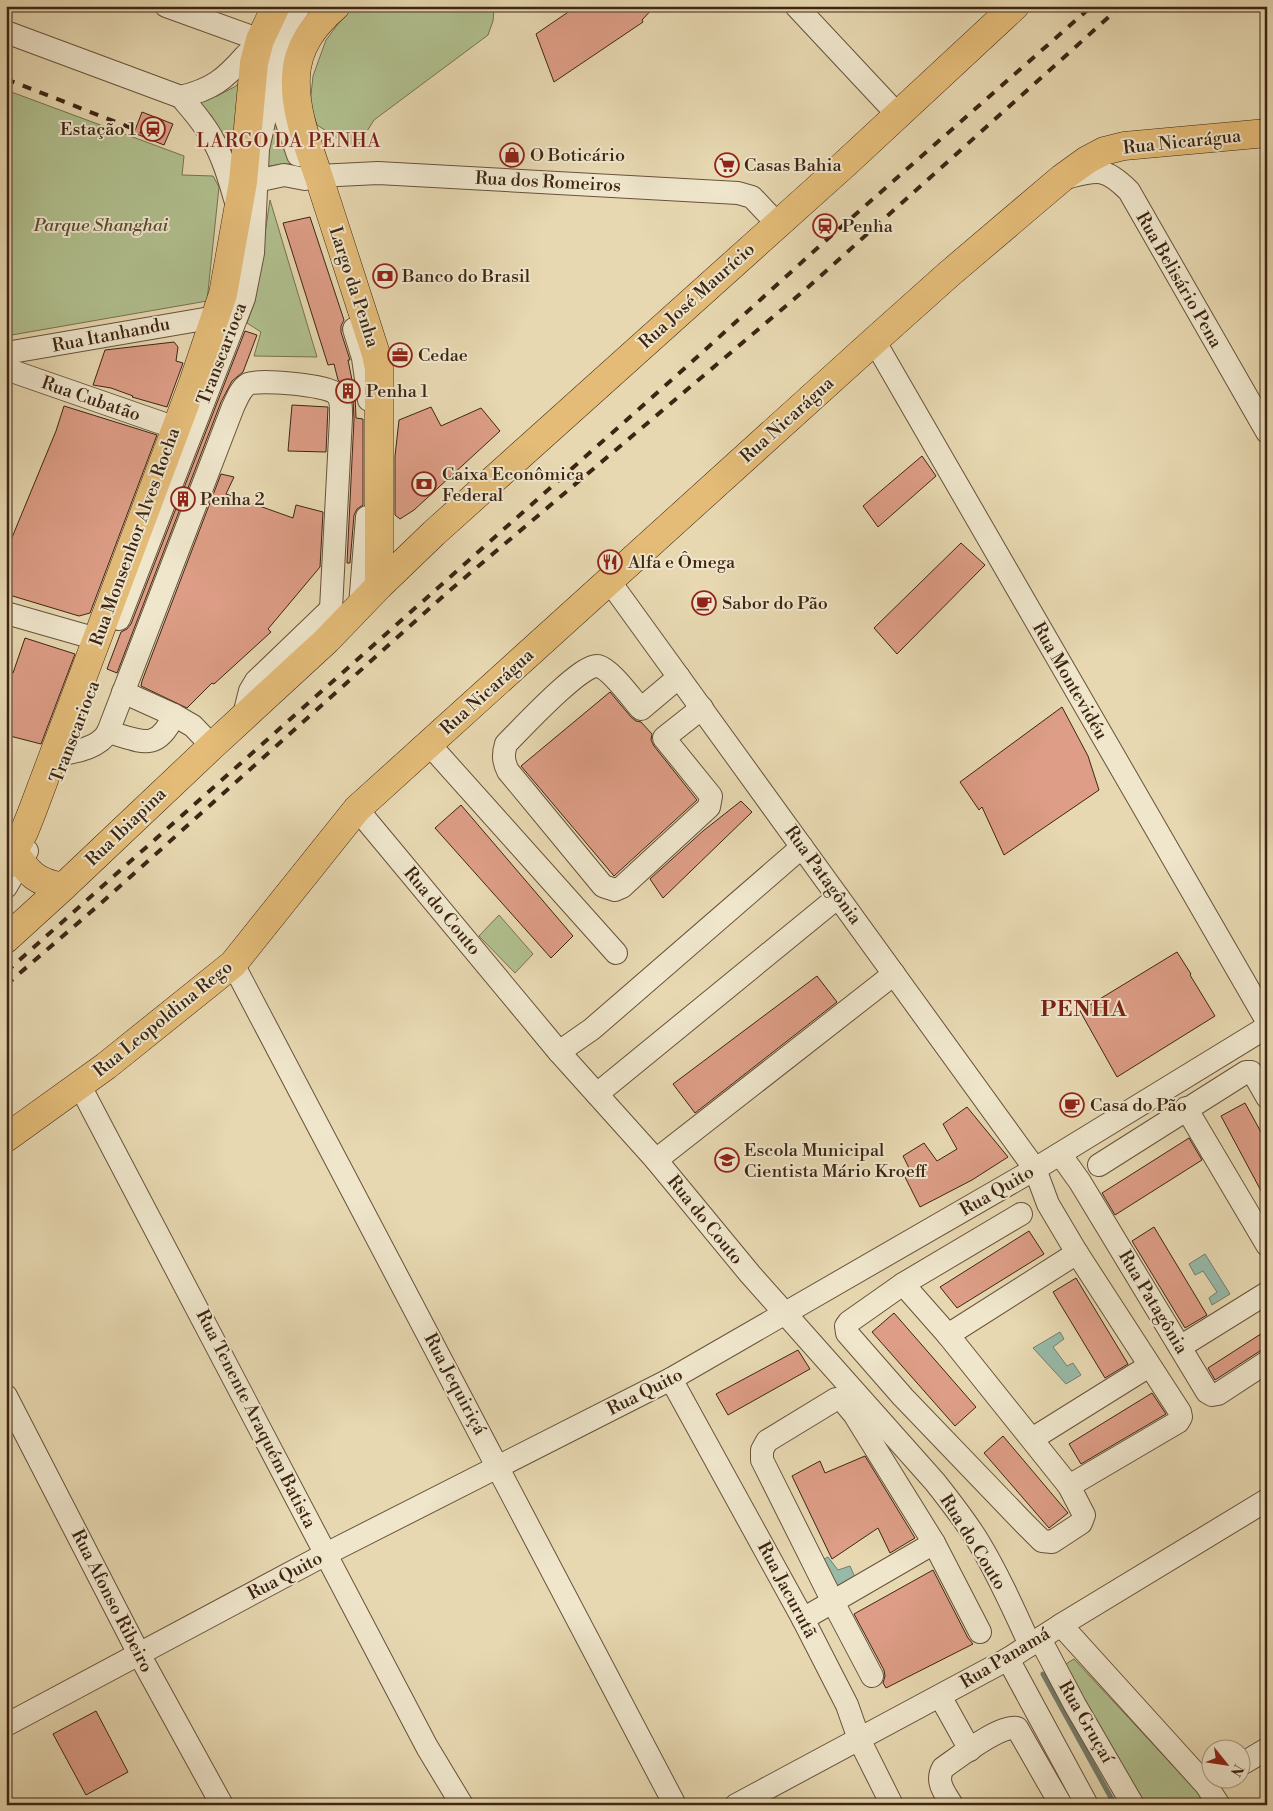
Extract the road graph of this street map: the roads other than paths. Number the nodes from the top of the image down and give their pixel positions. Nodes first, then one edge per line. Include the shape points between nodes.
1 (166, 6) edge
2 (262, 6) edge
3 (276, 6) edge
4 (300, 6) edge
5 (336, 6) edge
6 (796, 6) edge
7 (1015, 6) edge
8 (6, 32) edge
9 (260, 40) junction
10 (272, 86) junction
11 (181, 97) junction
12 (897, 114) junction
13 (1267, 134) edge
14 (312, 177) junction
15 (1062, 178) junction
16 (256, 181) junction
17 (238, 209) junction
18 (769, 215) dead end
19 (216, 317) junction
20 (872, 342) junction
21 (6, 354) edge
22 (6, 370) edge
23 (176, 428) junction
24 (1267, 432) edge
25 (610, 582) junction
26 (379, 586) junction
27 (6, 613) edge
28 (345, 613) junction
29 (97, 639) junction
30 (679, 677) junction
31 (122, 692) junction
32 (702, 708) junction
33 (641, 709) junction
34 (174, 715) junction
35 (108, 732) junction
36 (664, 738) junction
37 (430, 744) junction
38 (212, 746) junction
39 (60, 754) junction
40 (357, 809) junction
41 (802, 847) junction
42 (12, 856) edge
43 (6, 887) edge
44 (64, 887) junction
45 (838, 897) junction
46 (6, 921) edge
47 (6, 939) edge
48 (616, 953) dead end
49 (233, 964) junction
50 (894, 974) junction
51 (1267, 1021) edge
52 (1267, 1027) edge
53 (560, 1052) junction
54 (80, 1086) junction
55 (596, 1094) junction
56 (1267, 1097) edge
57 (1186, 1108) junction
58 (6, 1138) edge
59 (1060, 1154) junction
60 (656, 1160) junction
61 (1099, 1164) dead end
62 (1035, 1169) junction
63 (1021, 1214) dead end
64 (1267, 1245) edge
65 (1077, 1253) junction
66 (903, 1284) junction
67 (1267, 1293) edge
68 (785, 1314) junction
69 (948, 1335) junction
70 (1180, 1347) junction
71 (1267, 1362) edge
72 (1150, 1366) junction
73 (671, 1379) junction
74 (6, 1396) edge
75 (1032, 1439) junction
76 (498, 1467) junction
77 (1069, 1486) junction
78 (1267, 1500) edge
79 (934, 1543) junction
80 (326, 1554) junction
81 (832, 1602) junction
82 (803, 1619) junction
83 (1061, 1625) junction
84 (980, 1632) dead end
85 (1035, 1642) junction
86 (139, 1654) junction
87 (1008, 1660) junction
88 (872, 1676) dead end
89 (946, 1693) junction
90 (6, 1725) edge
91 (858, 1739) junction
92 (976, 1746) junction
93 (1267, 1749) edge
94 (1250, 1758) edge
95 (1200, 1769) edge
96 (1214, 1788) edge
97 (1217, 1804) edge
98 (222, 1805) edge
99 (462, 1805) edge
100 (676, 1805) edge
101 (736, 1805) edge
102 (892, 1805) edge
103 (952, 1805) edge
104 (1061, 1805) edge
105 (1087, 1805) edge
106 (1133, 1805) edge

1 - 9 street
2 - 9 street
3 - 9 main road
4 - 10 street, Transcarioca via 280,41
5 - 14 main road, Largo da Penha via 319,20 298,62 296,94
6 - 12 street
7 - 12 main road, Rua José Maurício
8 - 11 street
9 - 11 street via 218,82
9 - 17 main road via 254,63
10 - 14 street, Transcarioca
10 - 16 street, Transcarioca via 260,136
11 - 17 street via 213,139
12 - 26 main road, Rua José Maurício
13 - 15 main road, Rua Nicarágua via 1124,146 1086,160
14 - 16 street, Rua dos Romeiros via 284,175
14 - 18 street, Rua dos Romeiros via 378,173 738,193 752,197
14 - 26 main road, Largo da Penha via 376,354
14 - 28 street, Transcarioca via 363,358 369,401 369,484
15 - 20 main road, Rua Nicarágua
15 - 24 street, Rua Belisário Pena via 1104,172 1128,191
16 - 39 street, Transcarioca via 252,253 244,298
17 - 19 main road via 225,287
19 - 21 street, Rua Itanhandu
19 - 23 main road, Rua Monsenhor Alves Rocha
20 - 25 main road, Rua Nicarágua
20 - 51 street, Rua Montevidéu via 879,349
22 - 23 street, Rua Cubatão
23 - 29 main road, Rua Monsenhor Alves Rocha
25 - 30 street, Rua Patagônia
25 - 37 main road, Rua Nicarágua
26 - 28 main road, Rua Ibiapina
27 - 29 street
28 - 31 street via 338,395 310,386 249,384 242,389 233,407
28 - 38 main road, Rua Ibiapina
29 - 39 main road, Rua Monsenhor Alves Rocha
30 - 32 street, Rua Patagônia
30 - 33 street
31 - 34 street
31 - 35 street
32 - 36 street
32 - 41 street, Rua Patagônia
33 - 36 street
33 - 36 street via 608,672 598,666 590,666 506,744 504,753 508,771 603,886 609,889 622,887 711,802 711,796
34 - 35 street via 164,733 150,742
34 - 38 street via 194,726
35 - 39 street via 94,745
37 - 40 main road, Rua Nicarágua
37 - 48 street
38 - 44 main road, Rua Ibiapina
39 - 42 main road, Rua Monsenhor Alves Rocha
40 - 49 main road, Rua Leopoldina Rego
40 - 53 street, Rua do Couto
41 - 45 street, Rua Patagônia
41 - 53 street via 592,1029
42 - 43 street
42 - 44 main road via 37,879
44 - 46 street via 29,902
44 - 47 main road, Rua Ibiapina
45 - 50 street, Rua Patagônia
45 - 55 street
49 - 54 main road, Rua Leopoldina Rego
49 - 76 street, Rua Jequiriçá
50 - 60 street
50 - 62 street, Rua Patagônia
52 - 59 street, Rua Quito
53 - 55 street, Rua do Couto
54 - 58 main road, Rua Leopoldina Rego
54 - 80 street, Rua Tenente Araquém Batista
55 - 60 street, Rua do Couto
56 - 57 street via 1255,1076 1246,1072
57 - 61 street
57 - 64 street
59 - 62 street, Rua Quito
59 - 70 street, Rua Patagônia
60 - 68 street, Rua do Couto
62 - 65 street, Rua Patagônia via 1048,1204
62 - 68 street, Rua Quito
63 - 66 street
65 - 69 street
65 - 72 street, Rua Patagônia
66 - 69 street
66 - 77 street via 849,1322 846,1333 1042,1541 1052,1542 1081,1524 1084,1515
67 - 70 street
68 - 73 street, Rua Quito
68 - 85 street, Rua do Couto via 959,1513
69 - 75 street
70 - 71 street, Rua Patagônia via 1212,1395
72 - 75 street
72 - 77 street, Rua Patagônia via 1180,1412 1178,1422
73 - 76 street, Rua Quito
73 - 82 street, Rua Jacurutã
74 - 86 street, Rua Afonso Ribeiro
75 - 77 street
76 - 80 street, Rua Quito
76 - 100 street, Rua Jequiriçá
78 - 83 street, Rua Panamá
79 - 81 street
79 - 81 street via 854,1414 844,1402 836,1399 829,1402 767,1440 762,1460
79 - 84 street
80 - 86 street, Rua Quito
80 - 99 street, Rua Tenente Araquém Batista
81 - 82 street
81 - 88 street
82 - 91 street, Rua Jacurutã via 847,1705
83 - 85 street, Rua Panamá
83 - 95 street
85 - 87 street, Rua Panamá
85 - 106 street, Rua Gruçaí
86 - 90 street, Rua Quito
86 - 98 street, Rua Afonso Ribeiro
87 - 89 street, Rua Panamá
87 - 105 street
89 - 91 street, Rua Panamá
89 - 92 street
91 - 101 street, Rua Panamá
91 - 102 street, Rua Jacurutã
92 - 103 street via 943,1768 940,1774 939,1782
92 - 104 street via 1005,1729 1018,1728
93 - 94 street
96 - 97 street

